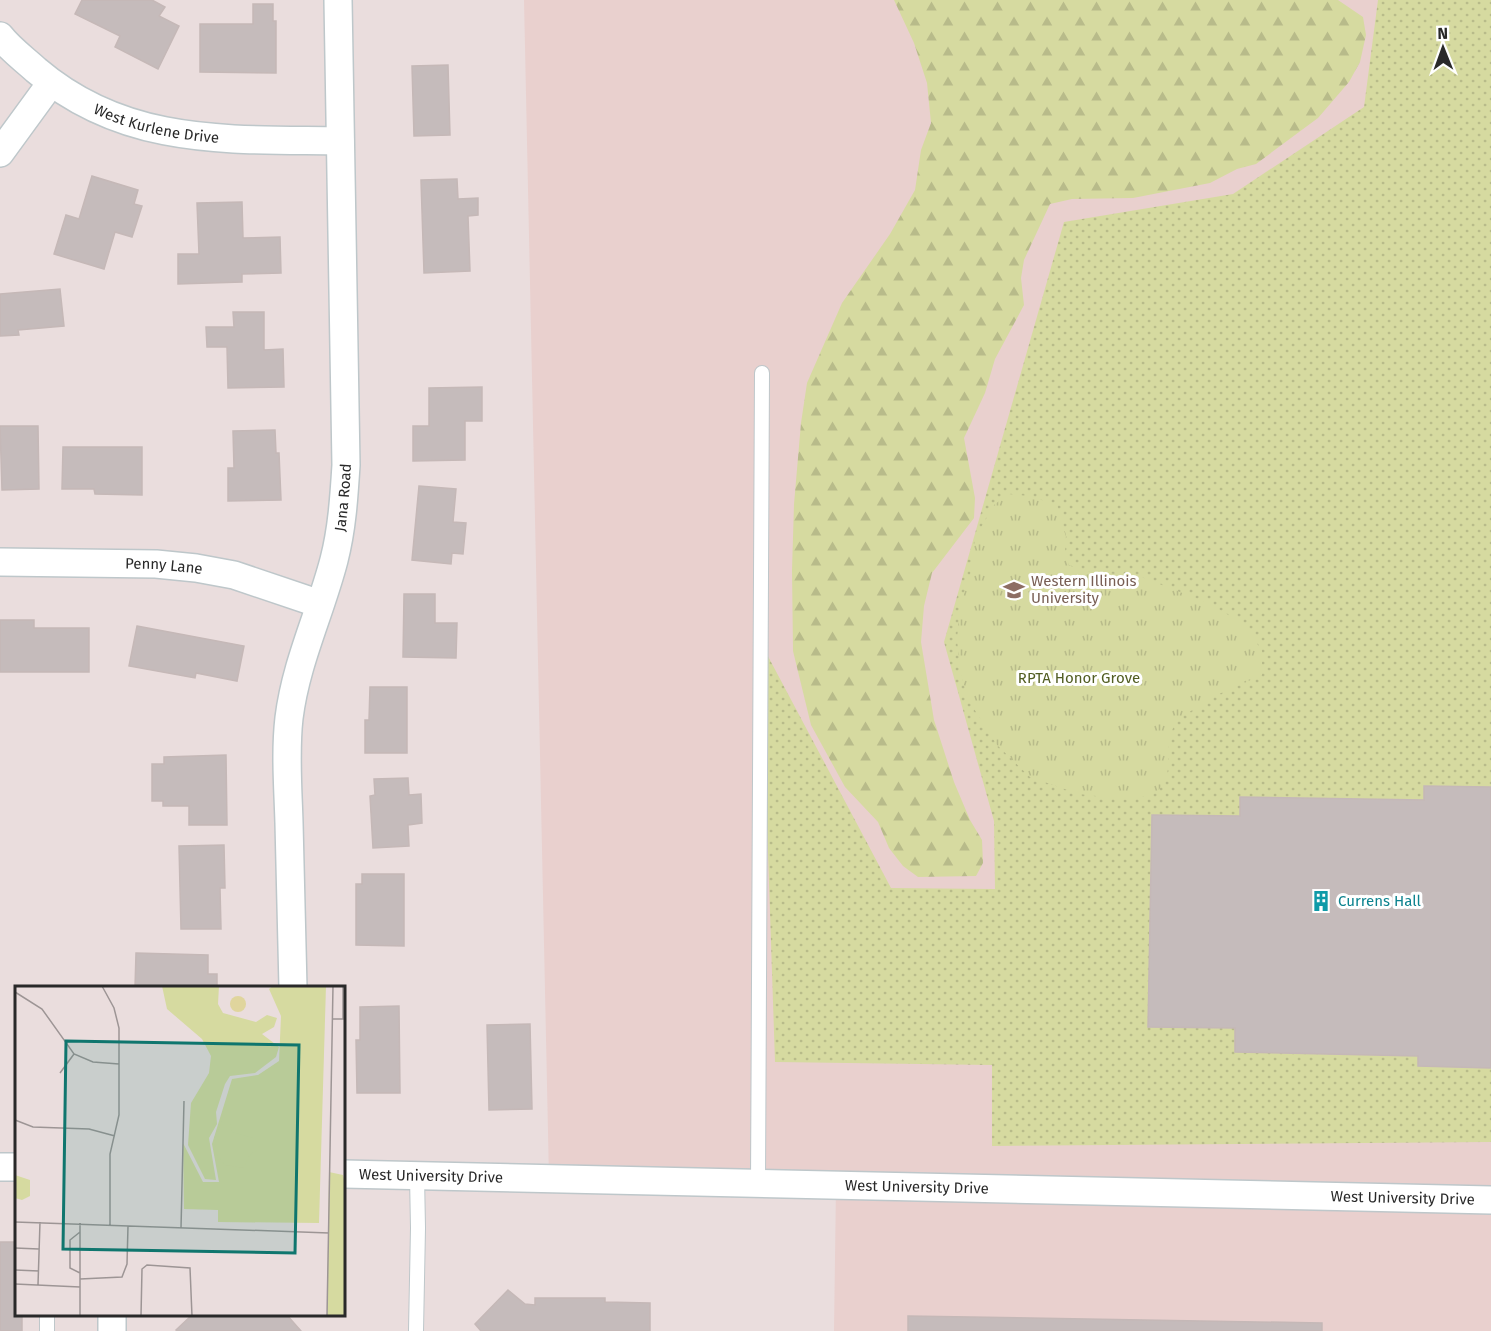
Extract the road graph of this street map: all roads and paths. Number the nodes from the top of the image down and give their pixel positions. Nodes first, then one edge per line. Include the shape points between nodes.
1 (338, 0) edge
2 (0, 36) edge
3 (51, 83) junction
4 (340, 141) junction
5 (0, 153) edge
6 (762, 374) dead end
7 (0, 562) edge
8 (320, 604) junction
9 (293, 986) edge
10 (345, 1174) edge
11 (417, 1176) junction
12 (758, 1184) junction
13 (1491, 1200) edge
14 (416, 1331) edge

1 - 4 street, Jana Road
2 - 3 street, West Kurlene Drive
3 - 4 street, West Kurlene Drive via 89,106 129,123 171,134 214,139
3 - 5 street
4 - 8 street, Jana Road via 346,465 336,547
6 - 12 lane
7 - 8 street, Penny Lane via 196,568 234,575
8 - 9 street, Jana Road via 295,680 289,719
10 - 11 street, West University Drive
11 - 12 street, West University Drive
11 - 14 lane
12 - 13 street, West University Drive

